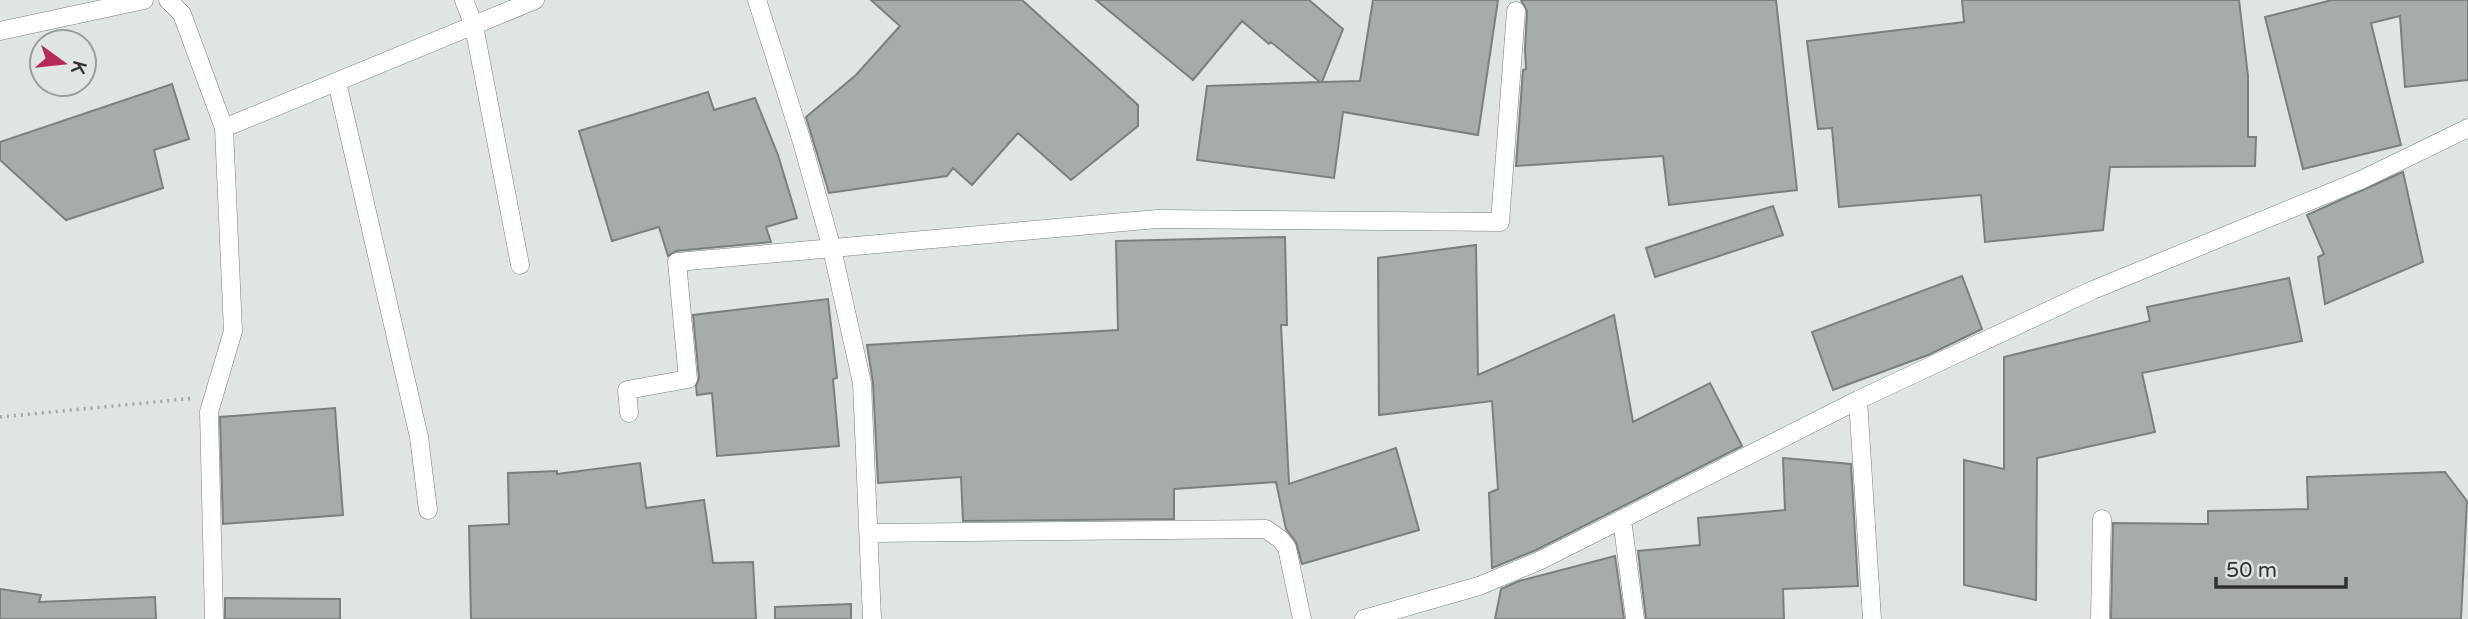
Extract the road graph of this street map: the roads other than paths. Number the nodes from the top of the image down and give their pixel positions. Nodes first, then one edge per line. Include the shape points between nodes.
1 (144, 0) edge
2 (168, 0) edge
3 (464, 0) edge
4 (535, 0) edge
5 (757, 0) edge
6 (1516, 11) dead end
7 (474, 26) junction
8 (0, 31) edge
9 (337, 82) junction
10 (225, 128) junction
11 (2468, 128) edge
12 (832, 249) junction
13 (520, 265) dead end
14 (1858, 400) junction
15 (628, 412) dead end
16 (428, 510) dead end
17 (1622, 519) junction
18 (2102, 519) dead end
19 (870, 533) junction
20 (214, 619) edge
21 (872, 619) edge
22 (1302, 619) edge
23 (1364, 619) edge
24 (1635, 619) edge
25 (1872, 619) edge
26 (2100, 619) edge

1 - 8 street
2 - 10 street via 182,14
3 - 7 street
4 - 7 street
5 - 12 street
6 - 12 street via 1500,222 1157,219
7 - 9 street
7 - 13 street
9 - 10 street
9 - 16 street via 419,437
10 - 20 street via 233,331 209,412
11 - 14 street via 2361,180 2093,290
12 - 15 street via 677,262 688,379 627,390
12 - 19 street via 862,383
14 - 17 street
14 - 25 street
17 - 23 street via 1479,586
17 - 24 street
18 - 26 street
19 - 21 street
19 - 22 street via 1266,529 1287,548

